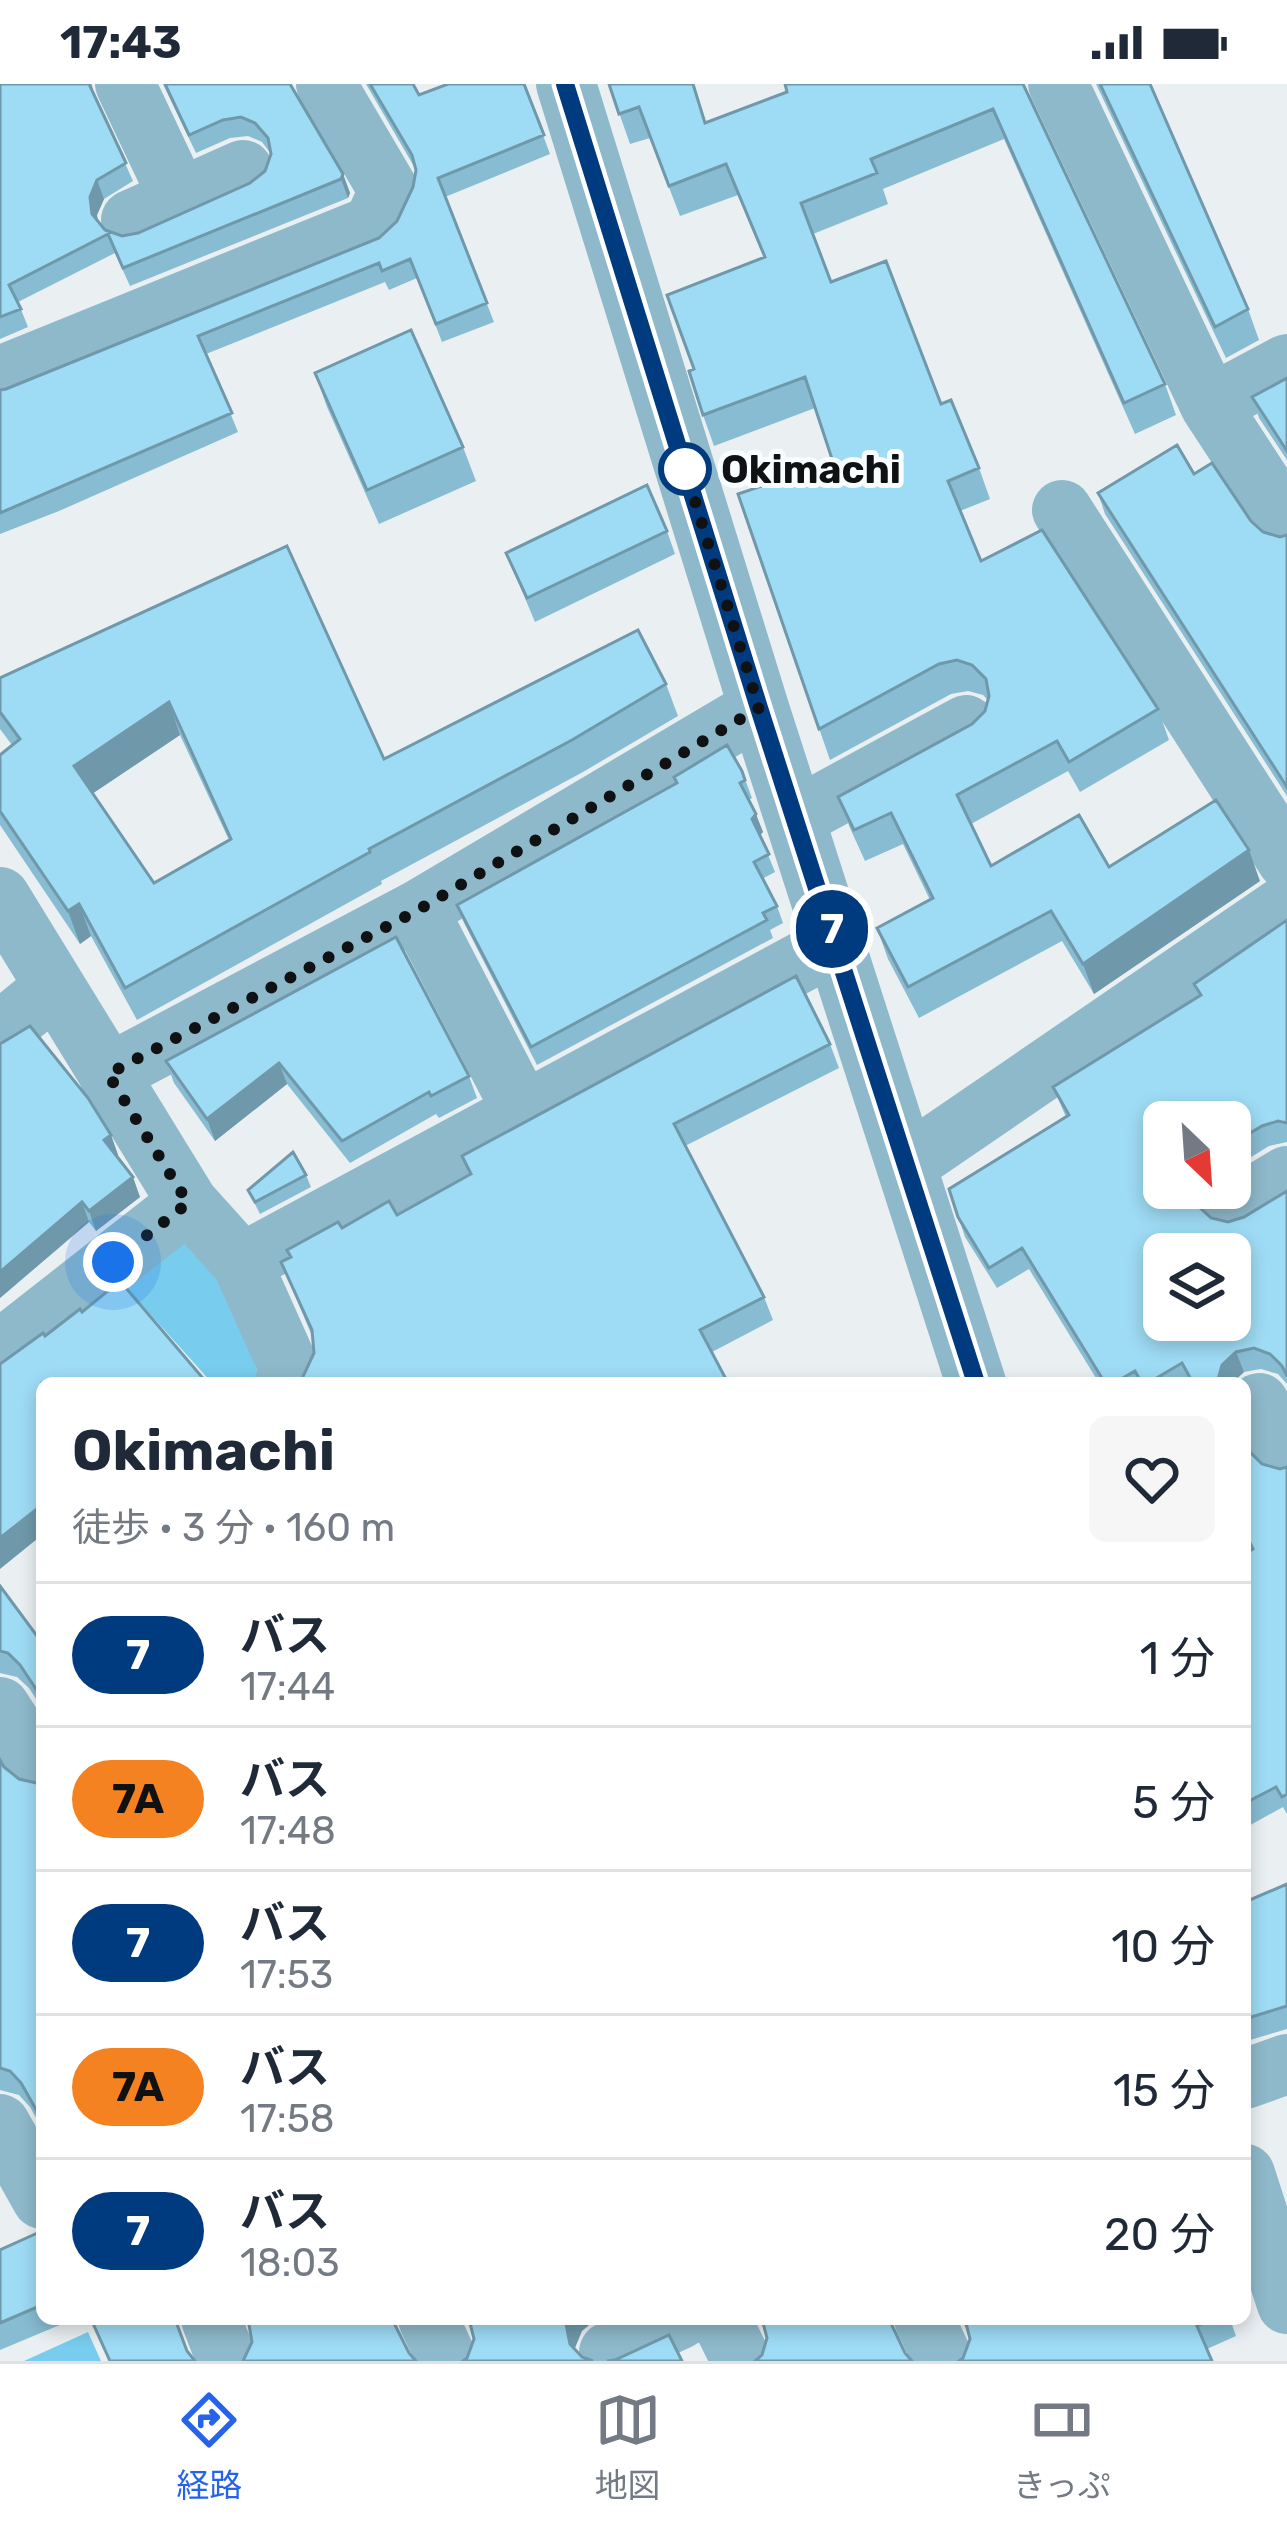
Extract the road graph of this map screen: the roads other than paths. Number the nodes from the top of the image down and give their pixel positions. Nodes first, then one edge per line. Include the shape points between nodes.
1 (125, 84) edge
2 (326, 84) edge
3 (566, 84) edge
4 (1058, 84) edge
5 (243, 170) dead end
6 (1287, 364) edge
7 (0, 376) edge
8 (1210, 404) junction
9 (1062, 510) dead end
10 (1287, 523) edge
11 (759, 708) junction
12 (966, 725) edge
13 (795, 818) junction
14 (1287, 860) edge
15 (0, 897) edge
16 (1287, 904) edge
17 (418, 910) junction
18 (837, 943) junction
19 (53, 988) junction
20 (0, 1032) edge
21 (108, 1074) junction
22 (523, 1112) junction
23 (907, 1164) junction
24 (1287, 1176) edge
25 (1251, 1198) edge
26 (188, 1203) junction
27 (242, 1263) junction
28 (0, 1350) edge
29 (287, 1377) edge
30 (974, 1377) edge
31 (1264, 1400) edge
32 (1287, 1455) edge
33 (0, 1707) edge
34 (36, 1763) edge
35 (1287, 2064) edge
36 (1251, 2077) edge
37 (0, 2124) edge
38 (36, 2189) edge
39 (1263, 2198) edge
40 (36, 2202) edge
41 (0, 2215) edge
42 (1287, 2304) edge
43 (213, 2325) edge
44 (431, 2325) edge
45 (667, 2325) edge
46 (724, 2325) edge
47 (927, 2325) edge
48 (609, 2352) dead end
49 (741, 2360) edge
50 (226, 2361) edge
51 (448, 2361) edge
52 (944, 2361) edge

1 - 5 street via 155,209
2 - 7 street via 389,191 373,225
3 - 11 street
4 - 8 street
6 - 8 street
8 - 10 street
9 - 14 street
11 - 13 street
11 - 17 street
12 - 13 street
13 - 18 street
15 - 19 street
16 - 23 street
17 - 21 street
17 - 22 street
18 - 22 street
18 - 23 street
19 - 20 street
19 - 21 street
21 - 26 street
22 - 27 street
23 - 30 street
24 - 25 street
26 - 27 street
26 - 28 street
27 - 29 street
31 - 32 street
33 - 34 street
35 - 36 street
37 - 38 street
39 - 42 street
40 - 41 street
43 - 50 street
44 - 51 street
45 - 48 street
46 - 49 street
47 - 52 street

